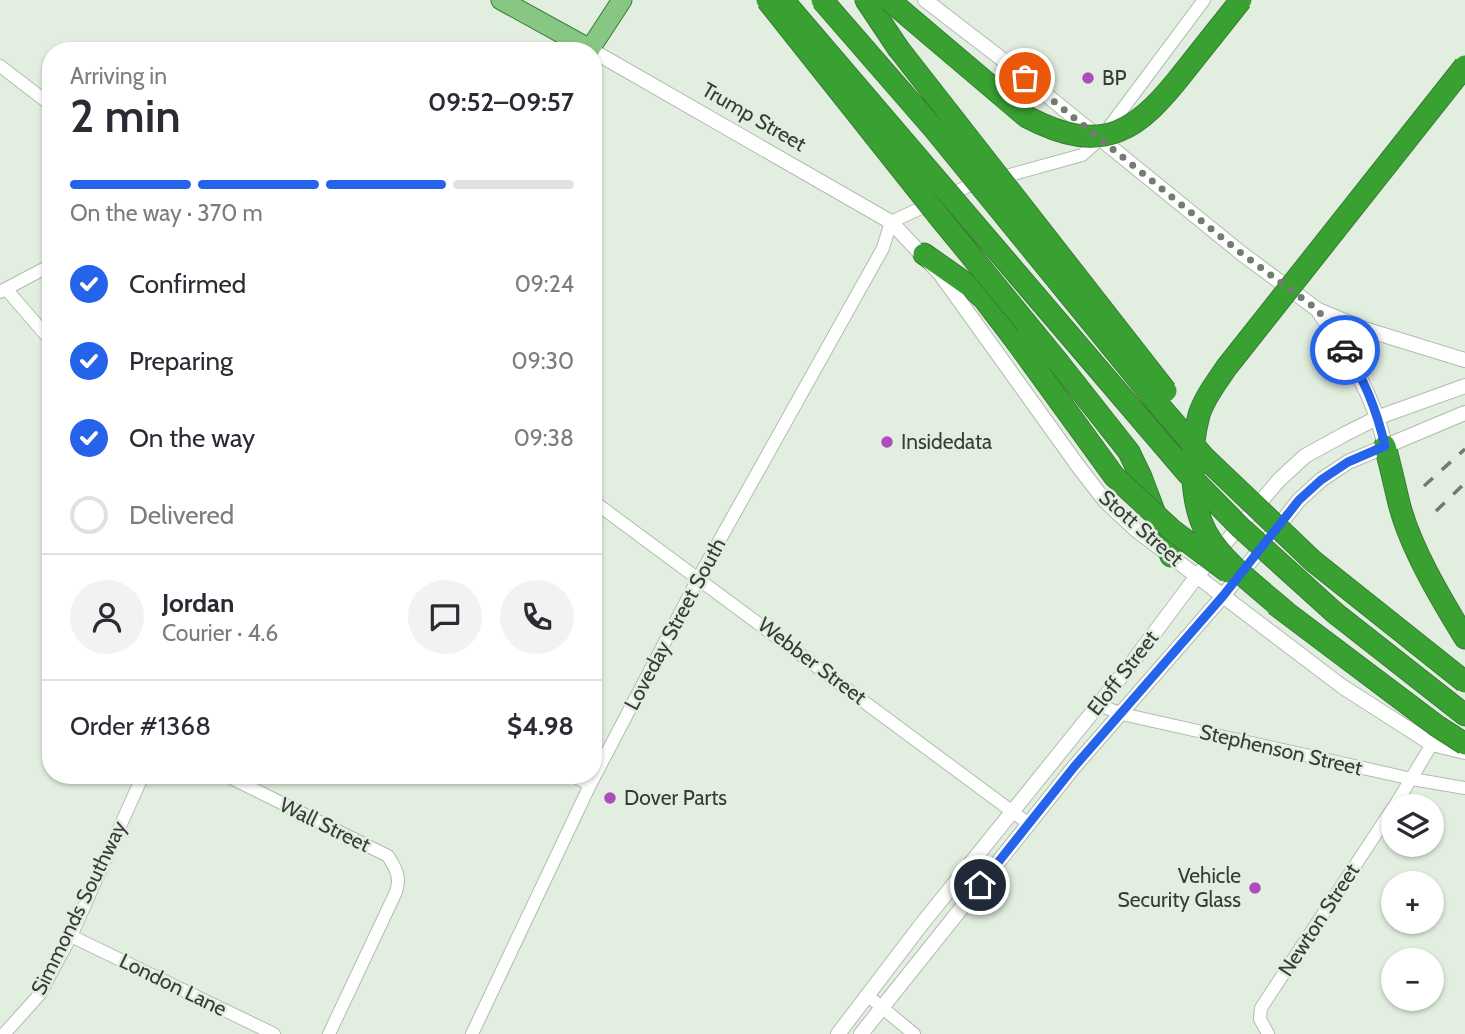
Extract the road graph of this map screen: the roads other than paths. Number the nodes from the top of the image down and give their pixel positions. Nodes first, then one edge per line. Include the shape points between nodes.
1 (501, 0) edge
2 (622, 0) edge
3 (767, 0) edge
4 (783, 0) edge
5 (821, 0) edge
6 (866, 0) edge
7 (889, 0) edge
8 (925, 0) edge
9 (1204, 0) edge
10 (1241, 0) edge
11 (577, 42) edge
12 (596, 42) edge
13 (602, 56) edge
14 (0, 66) edge
15 (1465, 66) edge
16 (42, 97) edge
17 (1101, 138) junction
18 (891, 222) junction
19 (923, 254) junction
20 (42, 270) edge
21 (3, 291) edge
22 (1318, 310) junction
23 (42, 332) edge
24 (1465, 360) edge
25 (1465, 386) edge
26 (1465, 414) edge
27 (1379, 417) junction
28 (1385, 446) junction
29 (602, 507) edge
30 (1268, 519) junction
31 (1171, 556) junction
32 (1197, 576) junction
33 (699, 577) junction
34 (1223, 596) junction
35 (1286, 612) junction
36 (1465, 638) edge
37 (1465, 682) edge
38 (1099, 705) junction
39 (1122, 714) junction
40 (1465, 715) edge
41 (1432, 744) junction
42 (1465, 744) edge
43 (1465, 752) edge
44 (602, 762) edge
45 (1412, 779) junction
46 (139, 784) edge
47 (243, 784) edge
48 (590, 785) edge
49 (1465, 788) edge
50 (1403, 794) edge
51 (1014, 812) junction
52 (1029, 824) junction
53 (1381, 828) edge
54 (71, 936) junction
55 (867, 995) junction
56 (882, 1007) junction
57 (4, 1034) edge
58 (274, 1034) edge
59 (329, 1034) edge
60 (472, 1034) edge
61 (838, 1034) edge
62 (861, 1034) edge
63 (914, 1034) edge
64 (1268, 1034) edge

1 - 11 main road, Trump Street
2 - 12 main road
3 - 31 highway, bridge via 1129,452
4 - 40 highway, bridge via 1188,474 1335,613
5 - 30 highway, bridge via 935,130 1164,411
6 - 30 highway, bridge via 898,48
7 - 10 highway, bridge via 1027,117 1074,136 1124,130 1142,119 1160,103
8 - 17 street
9 - 17 street
13 - 18 street, Trump Street
14 - 16 street
15 - 35 highway, bridge via 1226,368 1199,413 1194,467 1198,509 1206,531 1218,549
17 - 18 street via 1082,155 967,187
17 - 22 street via 1133,168
18 - 19 street, Stott Street
18 - 33 street, Loveday Street South via 883,248
19 - 31 street, Stott Street via 1105,501
19 - 35 highway, bridge via 984,299 1102,462 1130,493 1217,565
20 - 21 street
21 - 23 street
22 - 24 street
22 - 27 street via 1354,364
25 - 27 street, Eloff Street
26 - 28 street, Eloff Street
27 - 28 street
27 - 32 street, Eloff Street via 1305,456
28 - 34 street, Eloff Street via 1348,462 1299,500
28 - 36 highway via 1411,535
29 - 33 street, Webber Street
30 - 37 highway, bridge via 1349,591
31 - 32 street, Stott Street
32 - 34 street, Stott Street
32 - 38 street, Eloff Street
33 - 44 street, Loveday Street South
33 - 51 street, Webber Street
34 - 39 street, Eloff Street
34 - 41 street, Stott Street via 1343,687
35 - 42 highway, bridge
38 - 39 street, Stephenson Street
38 - 51 street, Eloff Street
39 - 45 street, Stephenson Street
39 - 52 street, Eloff Street
41 - 43 street, Stott Street
41 - 45 street, Newton Street
45 - 49 street, Stephenson Street
45 - 50 street, Newton Street
46 - 54 street, Simmonds Southway
47 - 59 street, Wall Street via 388,856 397,869 399,885
48 - 60 street, Loveday Street South
51 - 52 street, Webber Street
51 - 55 street, Eloff Street
52 - 56 street, Eloff Street
53 - 64 street, Newton Street via 1261,1008 1260,1018
54 - 57 street, Simmonds Southway via 40,993
54 - 58 street, London Lane
55 - 56 street
55 - 61 street, Eloff Street
56 - 62 street, Eloff Street
56 - 63 street

